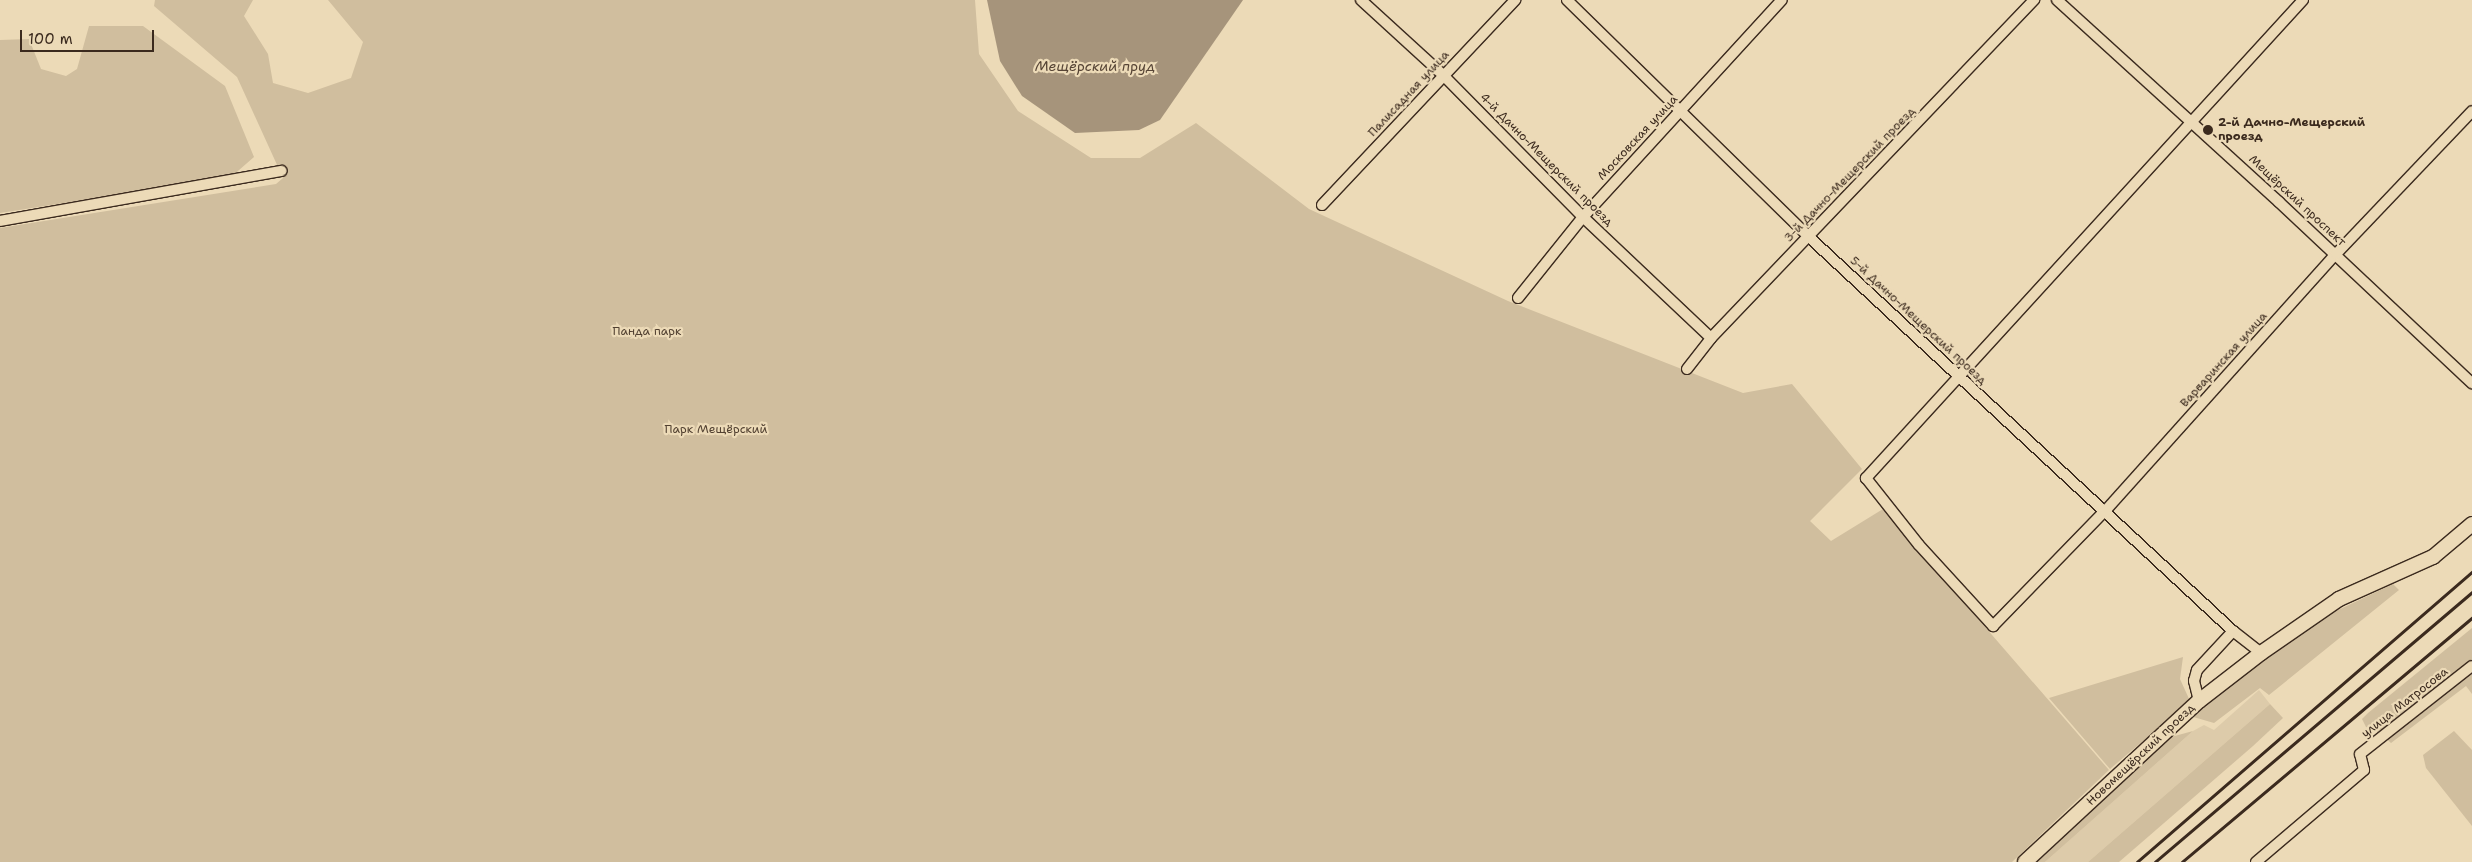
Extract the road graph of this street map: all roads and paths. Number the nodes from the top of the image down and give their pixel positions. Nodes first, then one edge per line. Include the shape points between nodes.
1 (1361, 0) edge
2 (1515, 0) edge
3 (1567, 0) edge
4 (1782, 0) edge
5 (2034, 0) edge
6 (2057, 0) edge
7 (2302, 0) edge
8 (1443, 75) junction
9 (2472, 111) edge
10 (1679, 112) junction
11 (2191, 120) junction
12 (282, 171) dead end
13 (1322, 205) dead end
14 (1583, 217) junction
15 (0, 221) edge
16 (1809, 237) junction
17 (2336, 254) junction
18 (1518, 298) dead end
19 (1711, 338) junction
20 (1687, 369) dead end
21 (1957, 375) junction
22 (2472, 383) edge
23 (2106, 510) junction
24 (2472, 524) edge
25 (2234, 632) junction
26 (2261, 653) junction
27 (2472, 666) edge
28 (2199, 701) junction
29 (2025, 862) edge
30 (2256, 862) edge

1 - 8 street, 4-й Дачно-Мещерский проезд
2 - 8 street, Палисадная улица
3 - 10 street, 5-й Дачно-Мещерский проезд
4 - 10 street, Московская улица
5 - 16 street, 3-й Дачно-Мещерский проезд
6 - 11 street, Мещёрский проспект
7 - 11 street
8 - 13 street, Палисадная улица
8 - 14 street, 4-й Дачно-Мещерский проезд
9 - 17 street, Варваринская улица
10 - 14 street, Московская улица
10 - 16 street, 5-й Дачно-Мещерский проезд
11 - 17 street, Мещёрский проспект
11 - 21 street
12 - 15 street
14 - 18 street, Московская улица
14 - 19 street, 4-й Дачно-Мещерский проезд
16 - 19 street, 3-й Дачно-Мещерский проезд
16 - 21 street, 5-й Дачно-Мещерский проезд
17 - 22 street, Мещёрский проспект
17 - 23 street, Варваринская улица
19 - 20 street, 3-й Дачно-Мещерский проезд
21 - 23 street, 5-й Дачно-Мещерский проезд
21 - 23 street, Варваринская улица via 1866,478 1919,545 1994,626
23 - 25 street, 5-й Дачно-Мещерский проезд
24 - 26 street, Новомещёрский проезд via 2433,556 2339,600
25 - 26 street, 5-й Дачно-Мещерский проезд
25 - 28 street via 2197,670 2194,681
26 - 28 street, Новомещёрский проезд
27 - 30 street, улица Матросова via 2360,754 2364,770
28 - 29 street, Новомещёрский проезд

